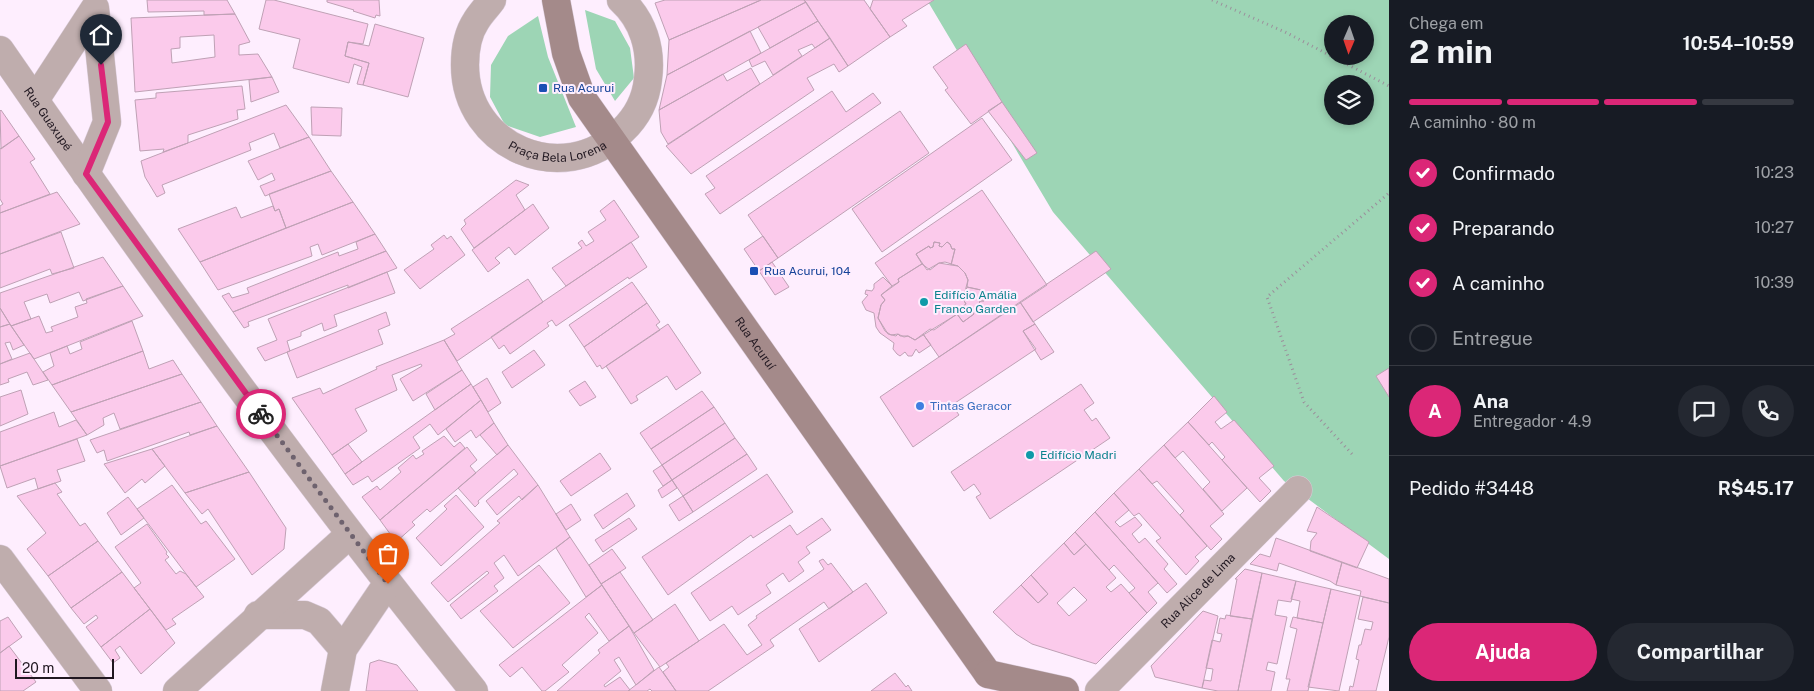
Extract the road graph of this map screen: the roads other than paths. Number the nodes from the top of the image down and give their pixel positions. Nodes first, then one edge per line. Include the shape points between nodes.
1 (492, 0) edge
2 (556, 0) edge
3 (621, 0) edge
4 (95, 4) edge
5 (0, 50) edge
6 (35, 100) junction
7 (611, 142) junction
8 (86, 174) junction
9 (1298, 490) dead end
10 (349, 534) junction
11 (0, 559) edge
12 (388, 584) junction
13 (258, 615) junction
14 (343, 649) junction
15 (987, 683) edge
16 (98, 691) edge
17 (177, 691) edge
18 (335, 691) edge
19 (474, 691) edge
20 (1065, 691) edge
21 (1099, 691) edge

1 - 7 street, Praça Bela Lorena via 475,22 465,51 465,82 476,111 495,136 522,152 552,159 583,155
2 - 7 main road, Rua Acuruí via 566,53 582,98
3 - 7 street, Praça Bela Lorena via 631,8 645,35 650,64 646,94 633,120
4 - 6 street
4 - 8 street via 108,122
5 - 6 street, Rua Guaxupé
6 - 8 street, Rua Guaxupé
7 - 15 main road, Rua Acuruí
8 - 10 street, Rua Guaxupé
9 - 21 street, Rua Alice de Lima
10 - 12 street, Rua Guaxupé
10 - 13 street via 306,576
11 - 16 street
12 - 14 street
12 - 19 street, Rua Guaxupé
13 - 14 street via 305,616 319,621
13 - 17 street
14 - 18 street
15 - 20 main road

